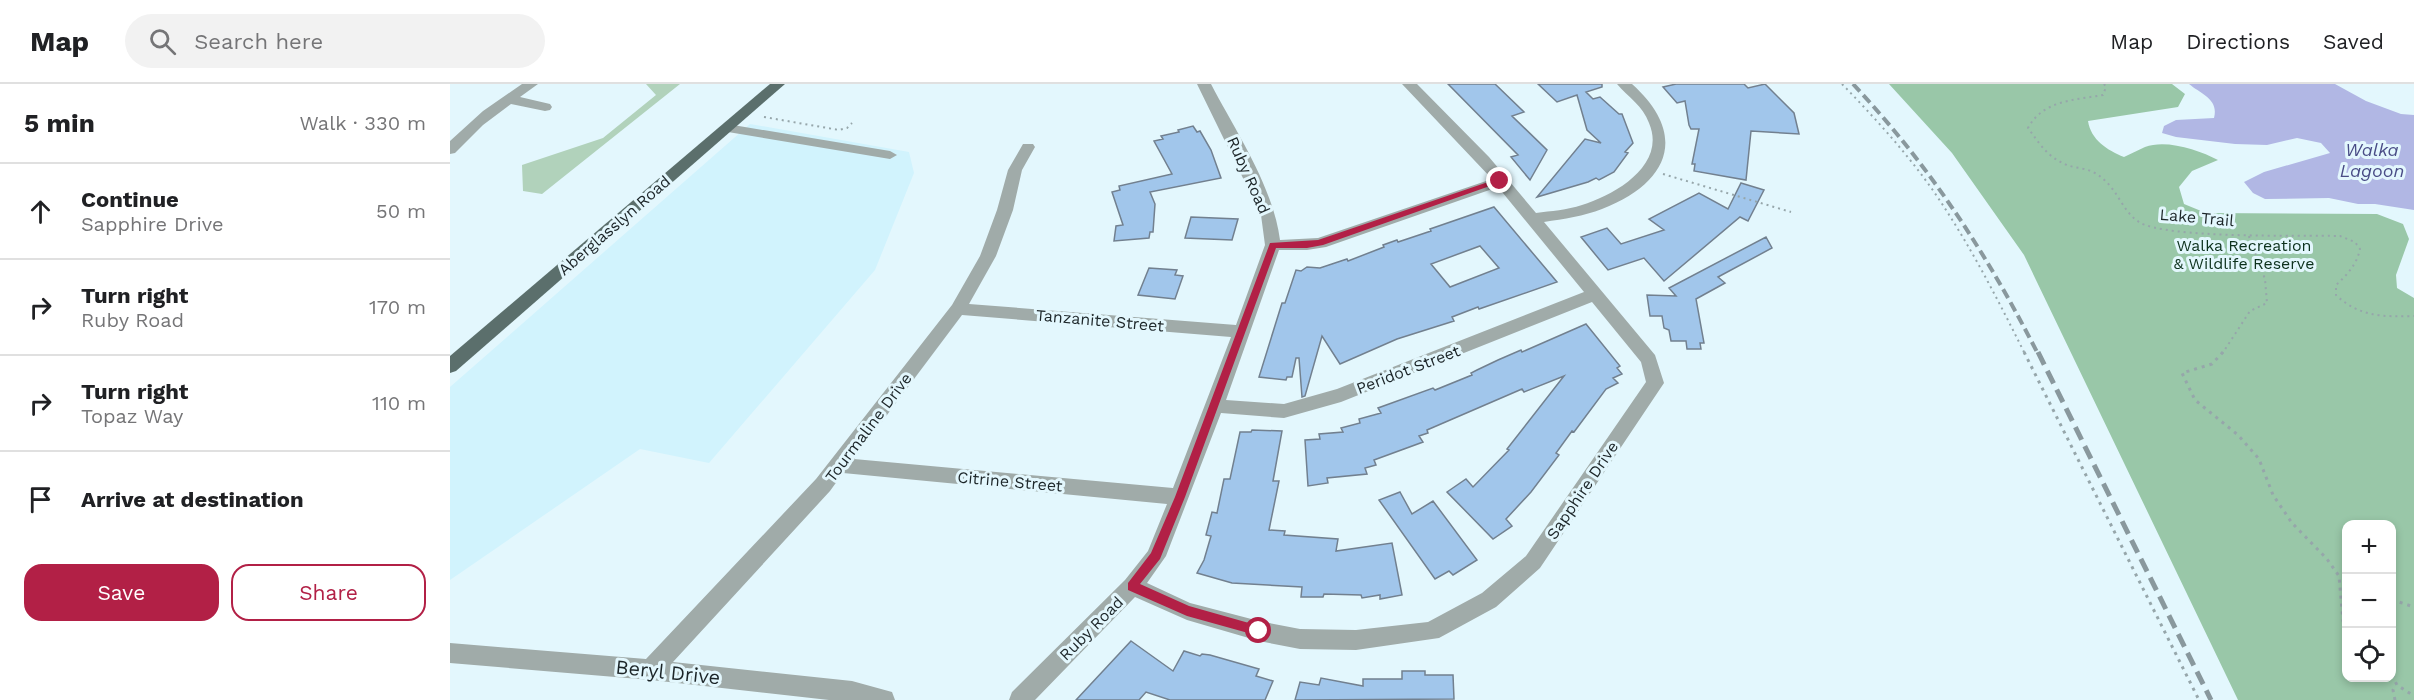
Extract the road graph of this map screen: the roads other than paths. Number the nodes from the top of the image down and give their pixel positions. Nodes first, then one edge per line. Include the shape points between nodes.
1 (531, 84) edge
2 (778, 84) edge
3 (1204, 84) edge
4 (1409, 84) edge
5 (1624, 84) edge
6 (509, 99) junction
7 (545, 107) dead end
8 (727, 128) junction
9 (1028, 147) dead end
10 (450, 150) edge
11 (890, 155) dead end
12 (1500, 181) junction
13 (1532, 219) junction
14 (1273, 245) junction
15 (1594, 296) junction
16 (958, 309) junction
17 (1241, 332) junction
18 (450, 366) edge
19 (1215, 406) junction
20 (840, 465) junction
21 (1180, 497) junction
22 (1132, 586) junction
23 (450, 653) edge
24 (651, 670) junction
25 (884, 700) edge
26 (1020, 700) edge

1 - 6 street
2 - 8 main road, Aberglasslyn Road
3 - 14 street, Ruby Road via 1266,208
4 - 12 street, Sapphire Drive
5 - 13 street via 1638,96 1658,128 1658,150 1650,170 1629,189 1587,209
6 - 7 street
6 - 10 street via 469,128
8 - 11 street
8 - 18 main road, Aberglasslyn Road
9 - 16 street, Tourmaline Drive via 1015,170 988,256
12 - 13 street, Sapphire Drive
12 - 14 street via 1320,243
13 - 15 street, Sapphire Drive
14 - 17 street, Ruby Road
15 - 19 street, Peridot Street via 1341,395 1284,411
15 - 22 street, Sapphire Drive via 1649,360 1655,383 1533,562 1489,600 1431,631 1356,640 1300,639 1187,611
16 - 17 street, Tanzanite Street
16 - 20 street, Tourmaline Drive
17 - 19 street, Ruby Road
19 - 21 street, Ruby Road
20 - 21 street, Citrine Street
20 - 24 street, Tourmaline Drive
21 - 22 street, Ruby Road via 1156,556
22 - 26 street, Ruby Road
23 - 24 street, Beryl Drive
24 - 25 street, Beryl Drive via 852,692

